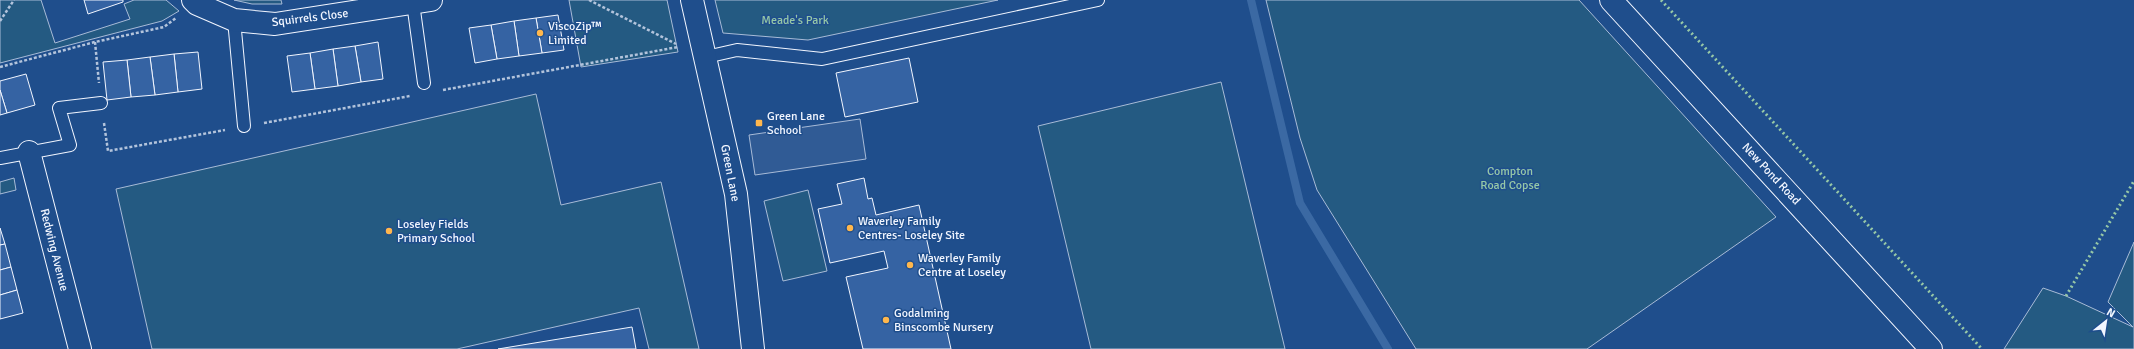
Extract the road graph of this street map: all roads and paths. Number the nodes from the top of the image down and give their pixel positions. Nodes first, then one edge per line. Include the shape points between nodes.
1 (14, 0) edge
2 (589, 0) edge
3 (692, 0) edge
4 (1098, 0) edge
5 (1611, 0) edge
6 (195, 2) edge
7 (422, 2) edge
8 (234, 20) junction
9 (0, 21) edge
10 (95, 42) junction
11 (706, 58) junction
12 (0, 67) edge
13 (424, 83) dead end
14 (439, 91) dead end
15 (416, 95) dead end
16 (101, 103) junction
17 (244, 126) junction
18 (29, 152) junction
19 (0, 158) edge
20 (75, 348) edge
21 (753, 349) edge
22 (1931, 349) edge

1 - 9 path
2 - 14 path via 680,47
3 - 11 street, Green Lane
4 - 11 lane via 822,59 737,50
5 - 22 street, New Pond Road
6 - 8 street, Squirrels Close
6 - 10 path via 164,27
7 - 8 street, Squirrels Close via 275,24
7 - 13 lane
8 - 17 lane
10 - 12 path
10 - 16 path
11 - 21 street, Green Lane via 736,194
15 - 17 path
16 - 17 path via 108,151
16 - 18 lane via 59,108 70,144
18 - 19 lane
18 - 20 street, Redwing Avenue

